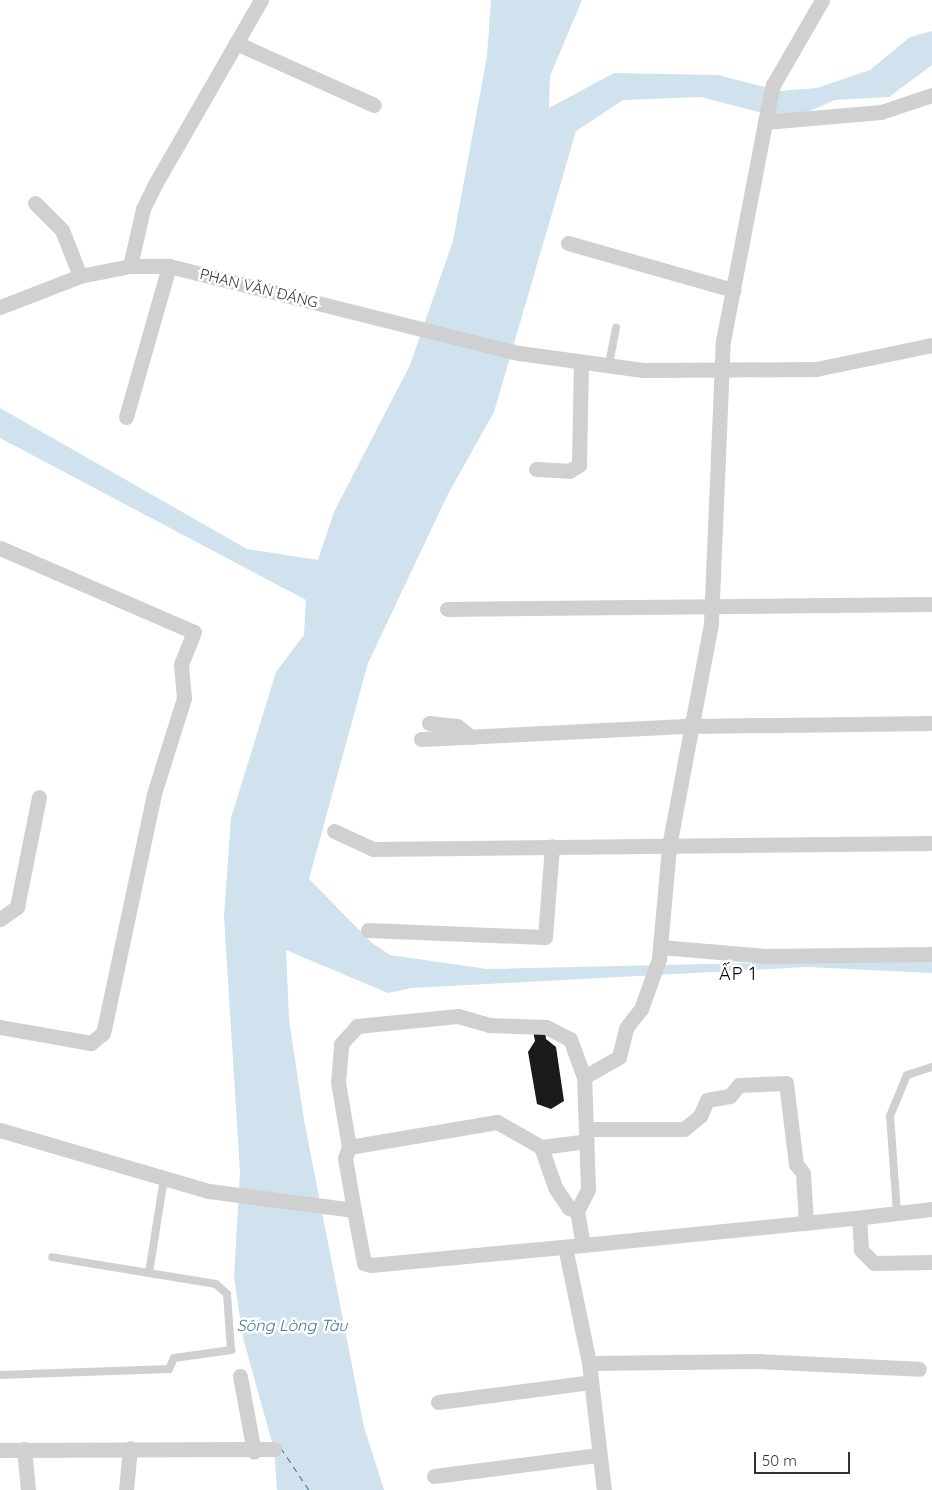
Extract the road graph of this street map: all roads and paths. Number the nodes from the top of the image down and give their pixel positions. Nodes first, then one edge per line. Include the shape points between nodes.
1 (261, 0) edge
2 (822, 0) edge
3 (236, 43) junction
4 (932, 95) edge
5 (374, 105) dead end
6 (766, 119) junction
7 (35, 203) dead end
8 (568, 243) dead end
9 (130, 266) junction
10 (169, 266) junction
11 (80, 276) junction
12 (733, 290) junction
13 (0, 307) edge
14 (615, 332) dead end
15 (932, 345) edge
16 (610, 358) junction
17 (581, 362) junction
18 (721, 368) junction
19 (126, 417) dead end
20 (536, 469) dead end
21 (0, 548) edge
22 (932, 604) edge
23 (713, 606) junction
24 (447, 609) dead end
25 (430, 723) dead end
26 (932, 723) edge
27 (690, 726) junction
28 (471, 737) junction
29 (421, 739) dead end
30 (39, 797) dead end
31 (334, 832) dead end
32 (932, 843) edge
33 (552, 846) junction
34 (669, 846) junction
35 (0, 919) edge
36 (368, 930) dead end
37 (659, 953) junction
38 (932, 954) edge
39 (0, 1026) edge
40 (932, 1067) edge
41 (584, 1077) junction
42 (0, 1130) edge
43 (587, 1135) junction
44 (349, 1147) junction
45 (541, 1147) junction
46 (164, 1178) junction
47 (932, 1209) edge
48 (354, 1210) junction
49 (577, 1211) junction
50 (897, 1213) junction
51 (860, 1218) junction
52 (806, 1223) junction
53 (583, 1245) junction
54 (565, 1247) junction
55 (52, 1257) dead end
56 (932, 1262) edge
57 (149, 1273) junction
58 (589, 1363) junction
59 (919, 1369) dead end
60 (0, 1375) edge
61 (240, 1376) dead end
62 (592, 1382) junction
63 (438, 1402) dead end
64 (130, 1448) junction
65 (24, 1449) junction
66 (274, 1449) dead end
67 (0, 1450) edge
68 (254, 1452) junction
69 (599, 1455) junction
70 (434, 1476) dead end
71 (28, 1490) edge
72 (126, 1490) edge
73 (604, 1490) edge

1 - 3 street
2 - 6 street via 773,84
3 - 5 street
3 - 9 street via 143,209
4 - 6 street via 862,114
6 - 12 street
7 - 11 street via 62,230
8 - 12 street
9 - 10 street, PHAN VĂN ĐÁNG
9 - 11 street, PHAN VĂN ĐÁNG
10 - 17 street, PHAN VĂN ĐÁNG via 519,353
10 - 19 street
11 - 13 street, PHAN VĂN ĐÁNG
12 - 18 street
14 - 16 lane
15 - 18 street, PHAN VĂN ĐÁNG via 816,369
16 - 17 street, PHAN VĂN ĐÁNG
16 - 18 street, PHAN VĂN ĐÁNG
17 - 20 street via 580,465 569,471
18 - 23 street
21 - 39 street via 194,632 181,664 184,698 154,794 103,1033 97,1041
22 - 23 street
23 - 24 street
23 - 27 street
25 - 28 street via 457,726
26 - 27 street
27 - 28 street
27 - 34 street
28 - 29 street
30 - 35 street via 18,908
31 - 33 street via 374,849
32 - 34 street
33 - 34 street
33 - 36 street via 545,936
34 - 37 street
37 - 38 street
37 - 41 street via 639,1014 626,1028 619,1057
40 - 50 lane via 907,1075 890,1116
41 - 43 street
41 - 44 street via 570,1039 546,1027 489,1025 458,1016 357,1026 341,1044 338,1082
42 - 46 street
43 - 45 street
43 - 49 street via 588,1189
43 - 52 street via 684,1129 700,1116 707,1100 730,1096 739,1086 787,1085 796,1164 803,1174
44 - 45 street via 497,1122
44 - 48 street via 345,1158
45 - 49 street via 555,1187 568,1208
46 - 48 street via 209,1191
46 - 57 lane
47 - 50 street
48 - 54 street via 364,1263 371,1266
49 - 53 street
50 - 51 street
51 - 52 street
51 - 56 street via 861,1250 874,1264
52 - 53 street
53 - 54 street
54 - 58 street
55 - 57 lane
57 - 60 lane via 216,1284 227,1294 231,1350 174,1358 169,1368
58 - 59 street via 758,1361
58 - 62 street
61 - 68 street
62 - 63 street
62 - 69 street
64 - 65 street
64 - 68 street
64 - 72 street
65 - 67 street
65 - 71 street
66 - 68 street
69 - 70 street
69 - 73 street

